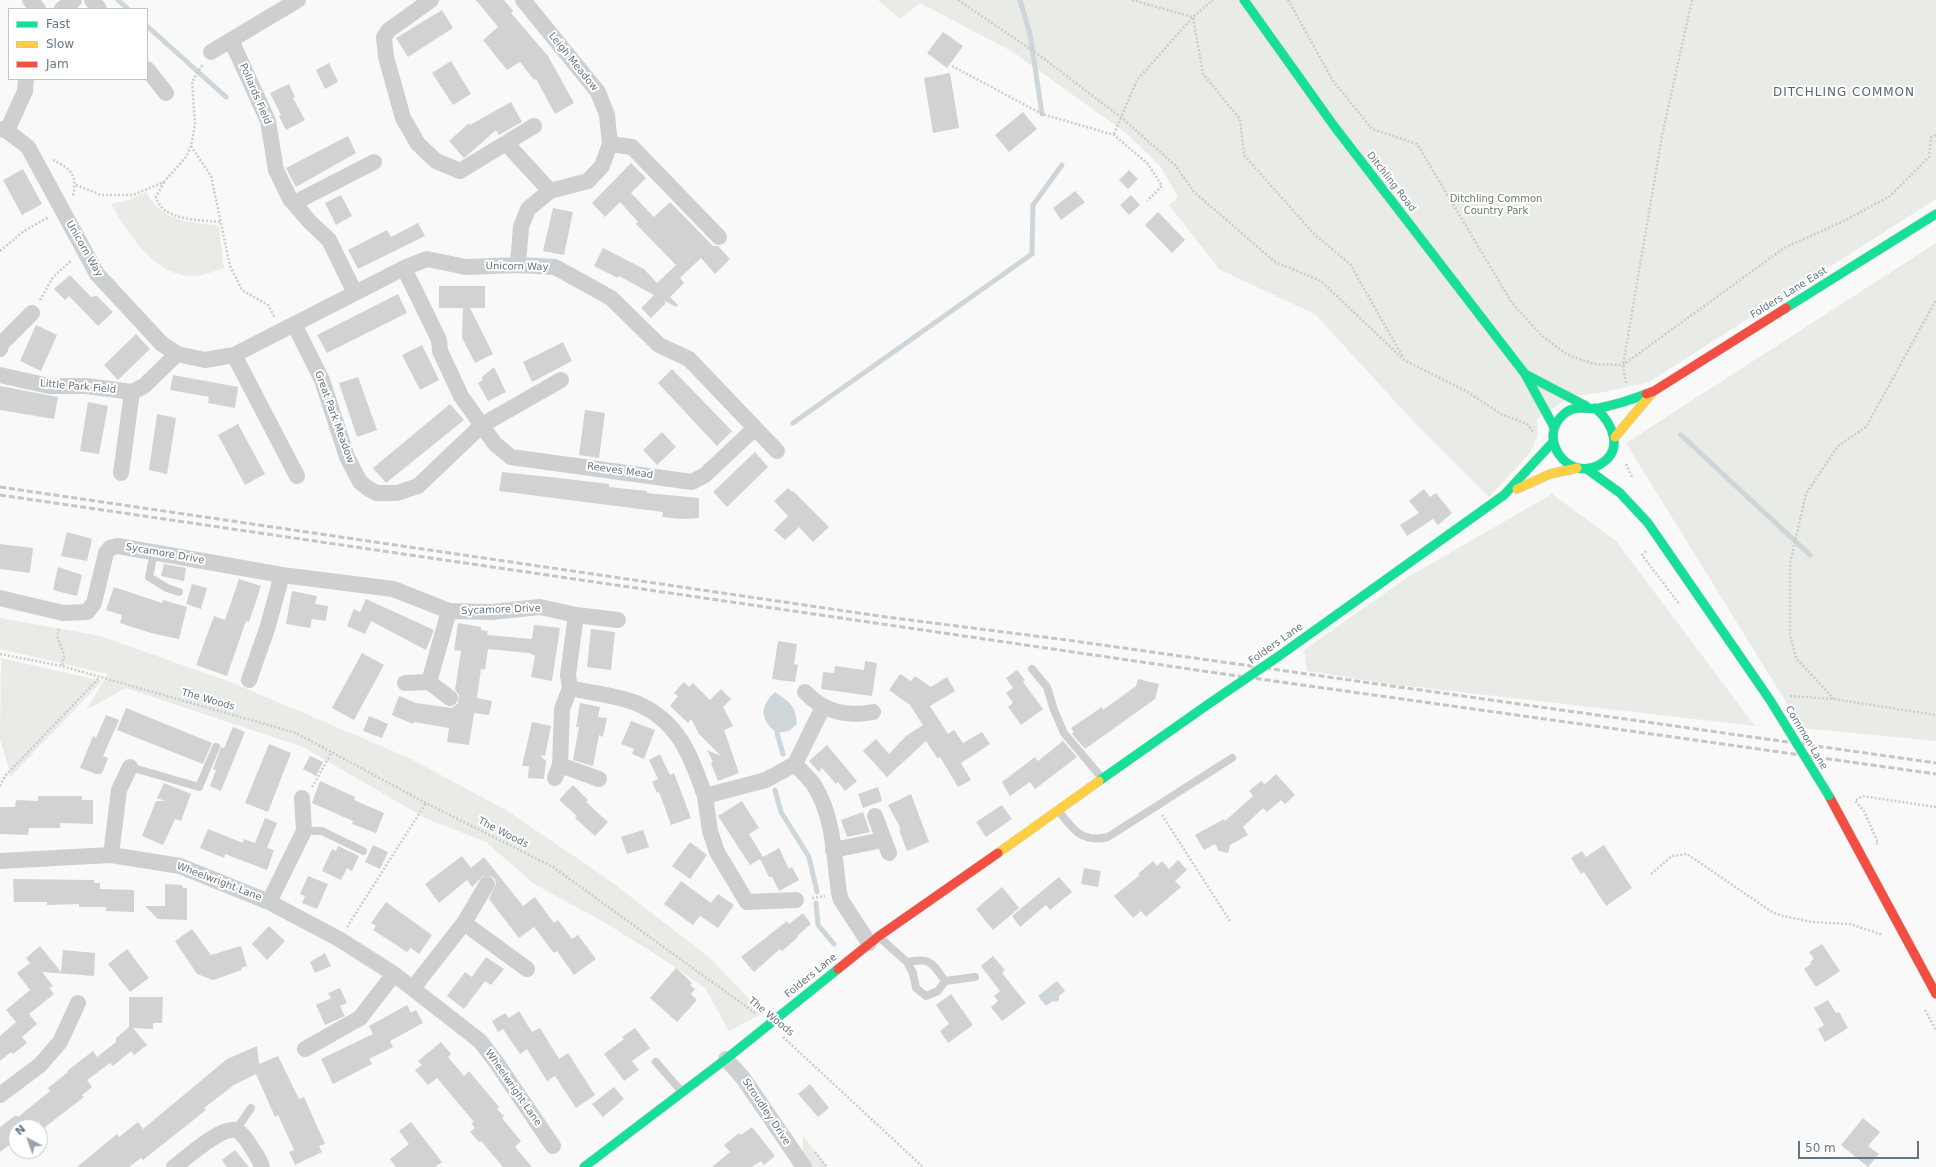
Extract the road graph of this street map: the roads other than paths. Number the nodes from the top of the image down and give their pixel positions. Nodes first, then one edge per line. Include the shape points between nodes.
1 (30, 0) edge
2 (74, 0) edge
3 (92, 0) edge
4 (298, 0) edge
5 (431, 0) edge
6 (523, 0) edge
7 (1244, 0) edge
8 (282, 4) edge
9 (37, 8) edge
10 (63, 8) edge
11 (99, 8) edge
12 (231, 40) junction
13 (211, 52) road end
14 (148, 70) edge
15 (26, 80) edge
16 (166, 93) dead end
17 (534, 126) dead end
18 (3, 130) edge
19 (506, 142) junction
20 (610, 144) junction
21 (374, 162) dead end
22 (550, 191) junction
23 (294, 203) junction
24 (1936, 214) edge
25 (719, 237) dead end
26 (518, 265) junction
27 (404, 268) junction
28 (354, 293) junction
29 (32, 314) road end
30 (288, 327) junction
31 (0, 349) edge
32 (177, 354) junction
33 (234, 355) junction
34 (1526, 374) junction
35 (0, 376) edge
36 (561, 380) dead end
37 (1654, 391) junction
38 (132, 392) junction
39 (1591, 407) junction
40 (482, 425) junction
41 (1554, 427) junction
42 (754, 429) junction
43 (1615, 441) junction
44 (1550, 445) junction
45 (777, 451) dead end
46 (1616, 459) dead end
47 (1582, 468) junction
48 (121, 473) dead end
49 (297, 476) dead end
50 (1625, 486) dead end
51 (1504, 495) junction
52 (1635, 507) junction
53 (154, 552) junction
54 (282, 576) junction
55 (179, 592) dead end
56 (0, 598) edge
57 (448, 612) junction
58 (576, 615) junction
59 (618, 620) dead end
60 (1032, 669) dead end
61 (249, 680) dead end
62 (405, 682) dead end
63 (429, 682) junction
64 (570, 688) junction
65 (805, 692) dead end
66 (450, 698) dead end
67 (823, 707) junction
68 (873, 712) dead end
69 (216, 747) dead end
70 (1232, 758) dead end
71 (795, 764) junction
72 (130, 767) joint
73 (599, 779) dead end
74 (1103, 779) junction
75 (705, 796) junction
76 (302, 798) road end
77 (1058, 810) junction
78 (875, 816) dead end
79 (304, 831) junction
80 (834, 850) junction
81 (363, 851) dead end
82 (111, 855) junction
83 (0, 862) edge
84 (486, 884) dead end
85 (796, 900) road end
86 (269, 902) junction
87 (464, 923) junction
88 (874, 940) junction
89 (907, 962) junction
90 (527, 969) dead end
91 (394, 974) junction
92 (975, 977) dead end
93 (945, 981) junction
94 (413, 988) junction
95 (1936, 994) edge
96 (78, 1003) dead end
97 (305, 1049) dead end
98 (726, 1059) junction
99 (656, 1062) dead end
100 (682, 1093) junction
101 (0, 1095) edge
102 (251, 1108) dead end
103 (236, 1130) junction
104 (553, 1146) dead end
105 (174, 1167) edge
106 (262, 1167) edge
107 (584, 1167) edge
108 (804, 1167) edge

1 - 9 street
2 - 10 street
3 - 11 street
4 - 8 street
5 - 19 street via 389,30 384,37 386,57 403,118 418,144 436,161 460,171
6 - 20 street, Leigh Meadow via 598,92 608,115
7 - 34 main road, Ditchling Road via 1334,126
8 - 12 street
12 - 13 street
12 - 23 street, Pollards Field via 268,121 276,170
14 - 16 street
15 - 18 street via 25,91
17 - 19 street
18 - 32 street, Unicorn Way via 28,147 97,274 162,344
19 - 22 street
20 - 22 street, Leigh Meadow via 602,166 588,181
20 - 25 street via 632,147
21 - 23 street
22 - 26 street, Leigh Meadow via 528,209 520,227
23 - 28 street, Pollards Field via 329,240
24 - 37 main road, Folders Lane East
26 - 27 street, Unicorn Way via 466,267 427,259
26 - 42 street, Unicorn Way via 555,267 611,298 659,345 689,359
27 - 28 street, Unicorn Way
27 - 40 street, Reeves Mead via 439,340 440,351 462,396
28 - 30 street, Unicorn Way
29 - 31 street via 2,343
30 - 33 street, Unicorn Way
30 - 40 street, Great Park Meadow via 322,380 347,457 360,482 369,489 378,493 397,493 418,486
32 - 33 street, Unicorn Way via 205,360
32 - 38 street via 144,386
33 - 49 street
34 - 39 main road, Ditchling Road
34 - 41 main road, Ditchling Road
35 - 38 street, Little Park Field via 49,386 86,386
36 - 40 street
37 - 39 main road, Folders Lane East via 1629,401
37 - 43 main road, Folders Lane East
38 - 48 street
39 - 41 main road via 1572,408 1564,413
39 - 43 main road via 1609,419 1614,428
40 - 42 street, Reeves Mead via 495,444 511,457 692,482 705,475
41 - 44 main road
42 - 45 street, Unicorn Way
43 - 46 main road
43 - 47 main road via 1604,462
44 - 47 main road via 1561,460
44 - 51 main road, Folders Lane
47 - 51 main road, Folders Lane via 1550,474
47 - 52 main road, Common Lane via 1607,480
50 - 52 main road, Common Lane
51 - 74 main road, Folders Lane, bridge
52 - 95 main road, Common Lane, bridge via 1672,555 1770,700 1829,796
53 - 54 street, Sycamore Drive
53 - 55 lane via 150,577
53 - 56 street, Sycamore Drive via 118,546 110,548 106,553 94,603 87,612 63,613
54 - 57 street, Sycamore Drive via 393,589
54 - 61 street
57 - 58 street, Sycamore Drive via 492,612 540,607
57 - 63 street, Sycamore Drive
58 - 59 street, Sycamore Drive
58 - 64 street via 568,675
60 - 74 lane via 1047,687 1064,733
62 - 63 street
63 - 66 street
64 - 73 street via 562,709 557,772
64 - 75 street via 635,702 664,719 679,736
65 - 67 street
67 - 68 street via 844,714
67 - 71 street
69 - 72 lane via 199,787
70 - 77 lane via 1108,836 1096,839 1080,834
71 - 75 street via 766,780
71 - 80 street via 813,785 822,803
72 - 82 street via 119,790
74 - 77 main road, Folders Lane
75 - 85 street via 710,831 717,852 747,902
76 - 79 street
77 - 88 main road, Folders Lane
78 - 80 street via 886,847
79 - 81 lane via 322,831
79 - 86 street
80 - 88 street via 839,893 847,911
82 - 83 street, Wheelwright Lane
82 - 86 street, Wheelwright Lane via 180,866
84 - 87 street
86 - 91 street, Wheelwright Lane via 339,939
87 - 90 street
87 - 94 street
88 - 89 lane
88 - 98 main road, Folders Lane
89 - 93 lane via 920,959 932,963
89 - 93 lane via 913,973 916,988 926,996 938,991
91 - 94 street, Wheelwright Lane
91 - 97 street via 360,1018
92 - 93 lane
94 - 104 street, Wheelwright Lane via 480,1041
96 - 101 street via 60,1042 40,1065
98 - 100 main road, Folders Lane
98 - 108 street, Stroudley Drive via 743,1078
99 - 100 lane
100 - 107 main road, Folders Lane
102 - 103 lane
103 - 105 street via 227,1130
103 - 106 street via 246,1139

